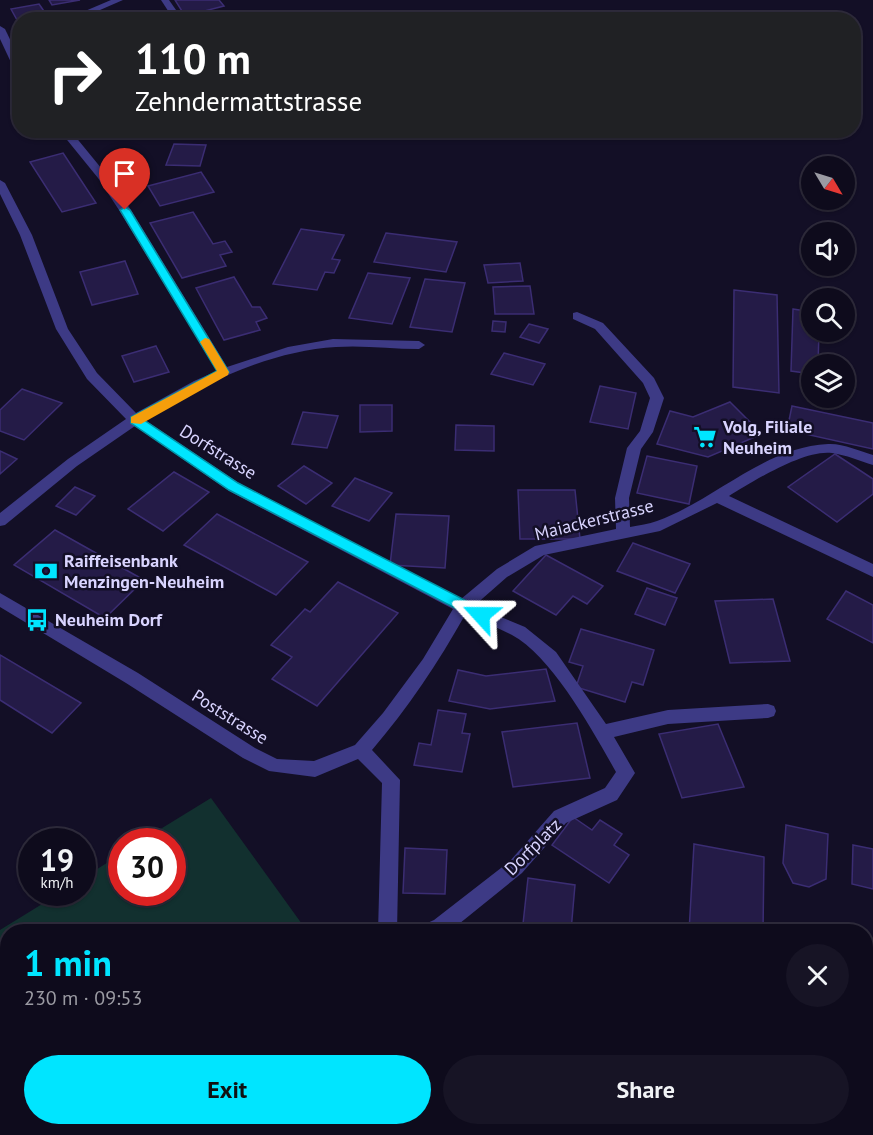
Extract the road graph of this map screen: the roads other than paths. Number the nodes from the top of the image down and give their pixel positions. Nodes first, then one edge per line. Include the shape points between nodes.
1 (118, 0) edge
2 (88, 12) edge
3 (0, 29) edge
4 (12, 54) edge
5 (70, 138) edge
6 (0, 183) edge
7 (577, 316) dead end
8 (419, 345) dead end
9 (224, 372) junction
10 (135, 420) junction
11 (873, 460) edge
12 (717, 497) junction
13 (0, 521) edge
14 (623, 534) junction
15 (873, 571) edge
16 (0, 599) edge
17 (462, 607) junction
18 (768, 711) dead end
19 (602, 732) junction
20 (361, 750) junction
21 (387, 924) edge
22 (444, 924) edge

1 - 2 street
3 - 4 street
5 - 9 street via 125,210
6 - 10 street, Dorfstrasse via 26,235 62,329 92,376
7 - 14 street via 599,326 650,381 657,398 646,432 634,448 622,498
8 - 9 street via 333,343 279,354
9 - 10 street
10 - 13 street via 33,492
10 - 17 street, Dorfstrasse via 234,487
11 - 12 street, Maiackerstrasse via 830,447 794,456
12 - 14 street, Maiackerstrasse via 660,525
12 - 15 street
14 - 17 street, Maiackerstrasse via 540,550 502,573
16 - 20 street, Poststrasse via 275,766 315,769
17 - 19 street, Dorfplatz via 519,631 550,657
17 - 20 street, Poststrasse via 429,664
18 - 19 street via 668,717
19 - 22 street, Dorfplatz via 626,773 612,794 560,817 516,867
20 - 21 street via 391,780

